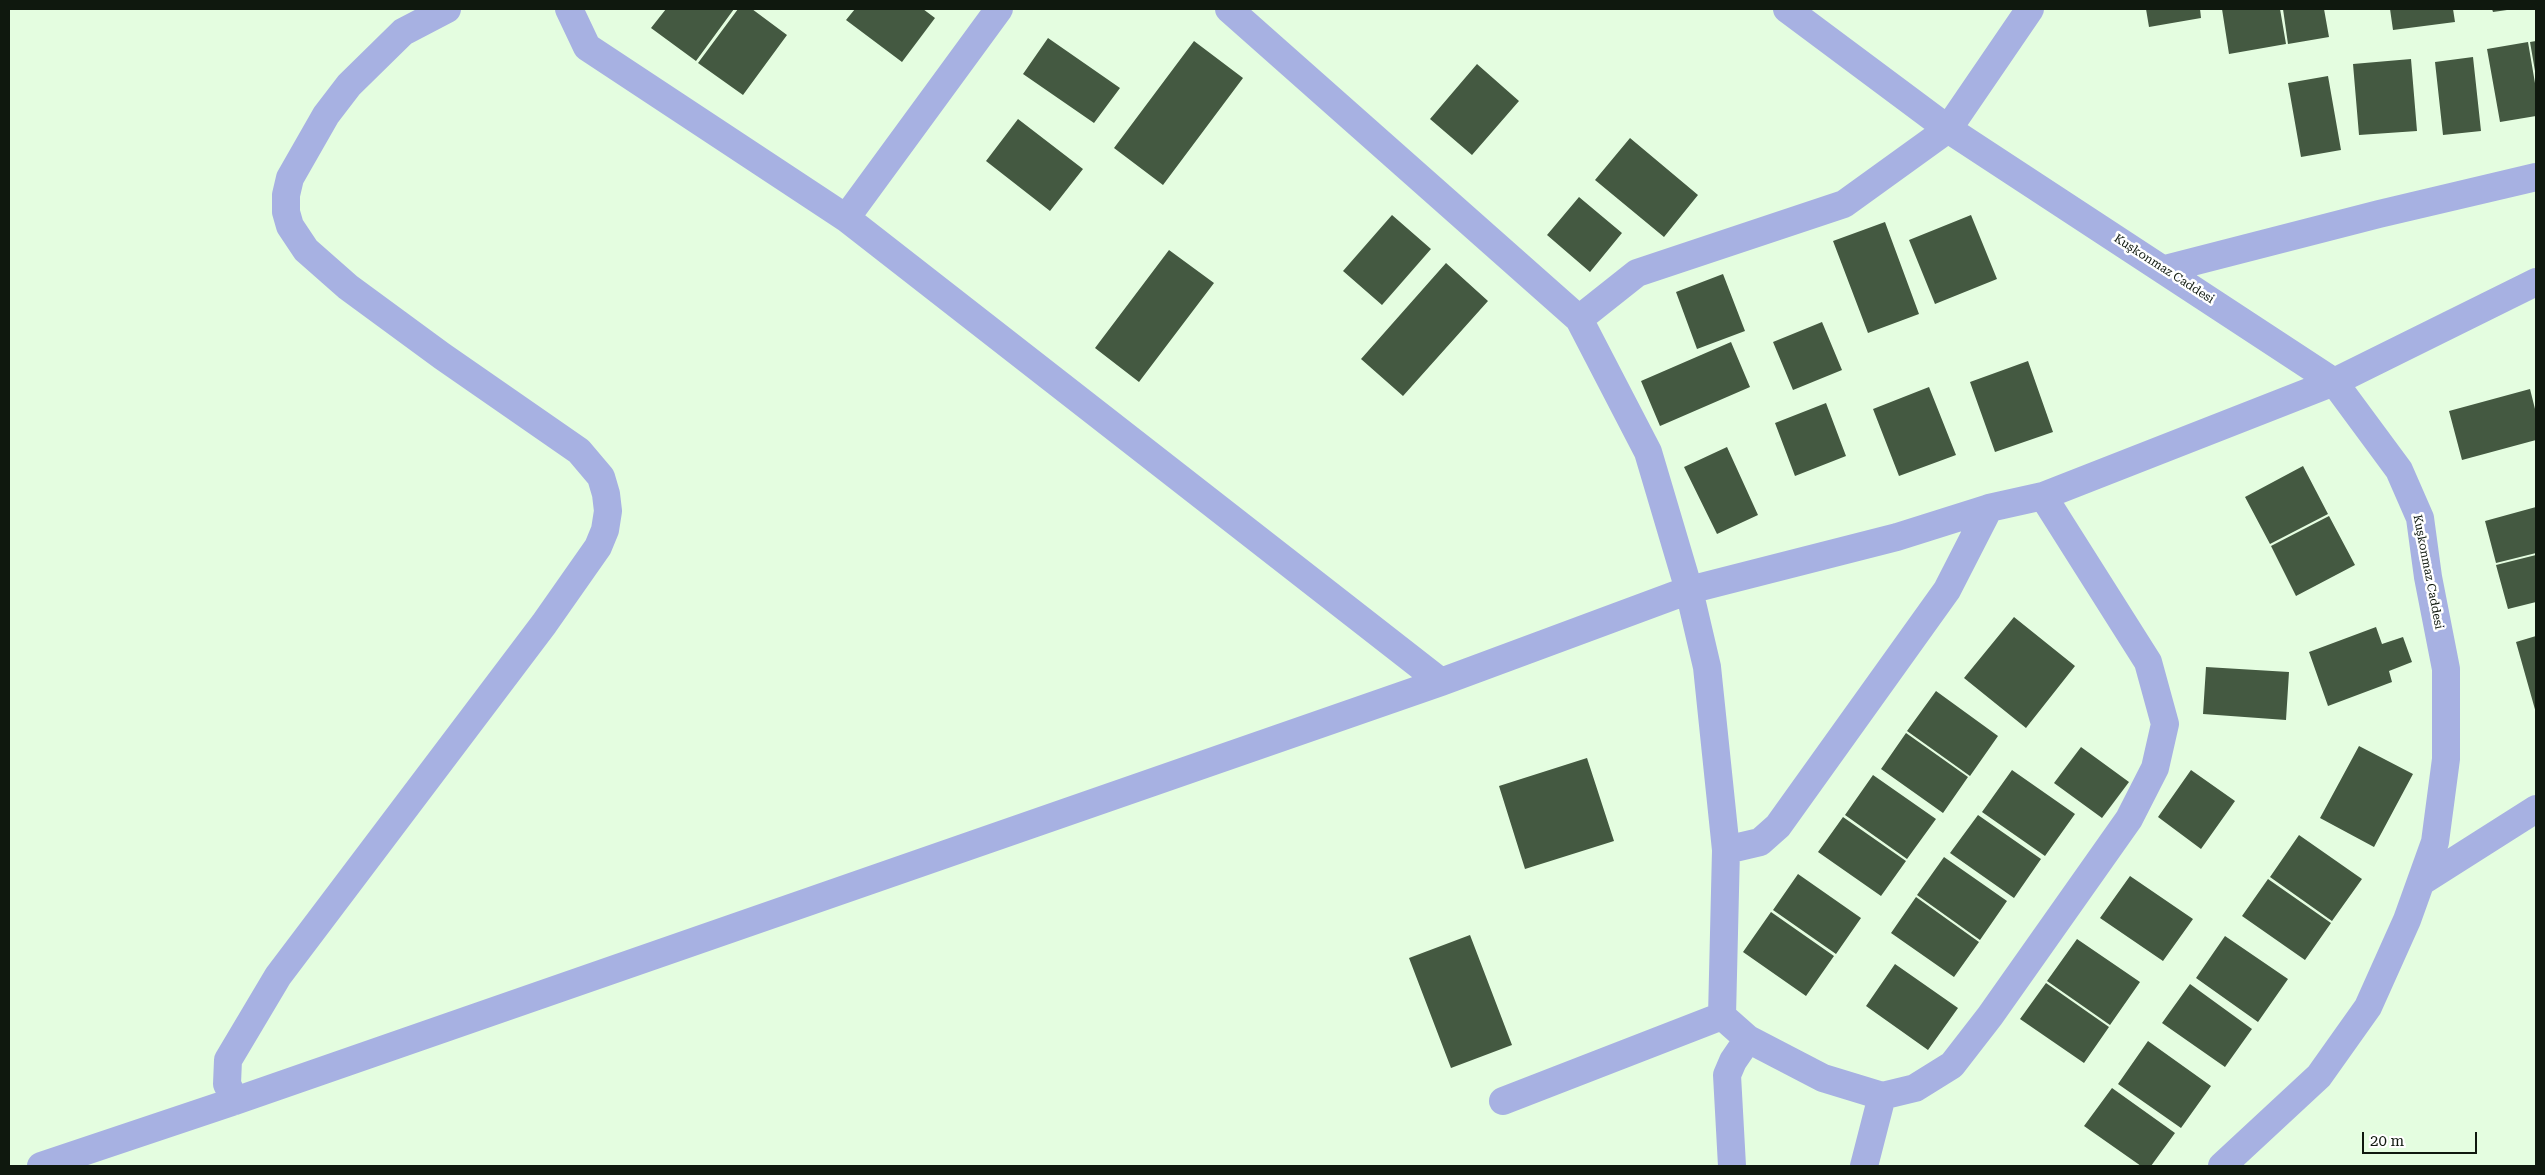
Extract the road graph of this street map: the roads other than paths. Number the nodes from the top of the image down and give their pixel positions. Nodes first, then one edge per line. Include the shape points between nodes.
1 (447, 9) edge
2 (569, 9) edge
3 (999, 9) edge
4 (1229, 9) edge
5 (1787, 9) edge
6 (2030, 9) edge
7 (1948, 129) junction
8 (2536, 177) edge
9 (846, 218) junction
10 (2165, 269) junction
11 (2536, 282) edge
12 (1579, 319) junction
13 (2334, 382) junction
14 (2043, 496) junction
15 (1989, 508) junction
16 (1689, 590) junction
17 (1441, 682) junction
18 (2536, 809) edge
19 (1726, 850) junction
20 (2421, 882) junction
21 (1722, 1016) junction
22 (1748, 1039) junction
23 (1882, 1096) junction
24 (236, 1101) junction
25 (1503, 1101) dead end
26 (41, 1166) edge
27 (1732, 1166) edge
28 (1864, 1166) edge
29 (2222, 1166) edge

1 - 24 street via 403,32 368,64 326,115 290,178 286,212 290,226 306,250 348,287 579,451 601,477 608,511 605,530 598,547 544,624 278,976 228,1060 227,1084
2 - 9 street via 587,47
3 - 9 street
4 - 12 street
5 - 7 street, Kuşkonmaz Caddesi
6 - 7 street
7 - 10 street, Kuşkonmaz Caddesi
7 - 12 street via 1844,204 1636,273
8 - 10 street
9 - 17 street
10 - 13 street, Kuşkonmaz Caddesi
11 - 13 street
12 - 16 street via 1648,452
13 - 14 street
13 - 20 street, Kuşkonmaz Caddesi via 2400,470 2420,518 2446,668 2446,759 2435,842
14 - 15 street
14 - 23 street via 2148,662 2165,724 2155,768 2129,819 1952,1065 1915,1088
15 - 16 street via 1897,537
15 - 19 street via 1947,590 1778,826 1760,842
16 - 17 street
16 - 19 street via 1707,667
17 - 24 street
18 - 20 street
19 - 21 street
20 - 29 street, Kuşkonmaz Caddesi via 2368,1007 2319,1076
21 - 22 street
21 - 25 street
22 - 23 street via 1824,1078
22 - 27 street via 1727,1075
23 - 28 street
24 - 26 street

